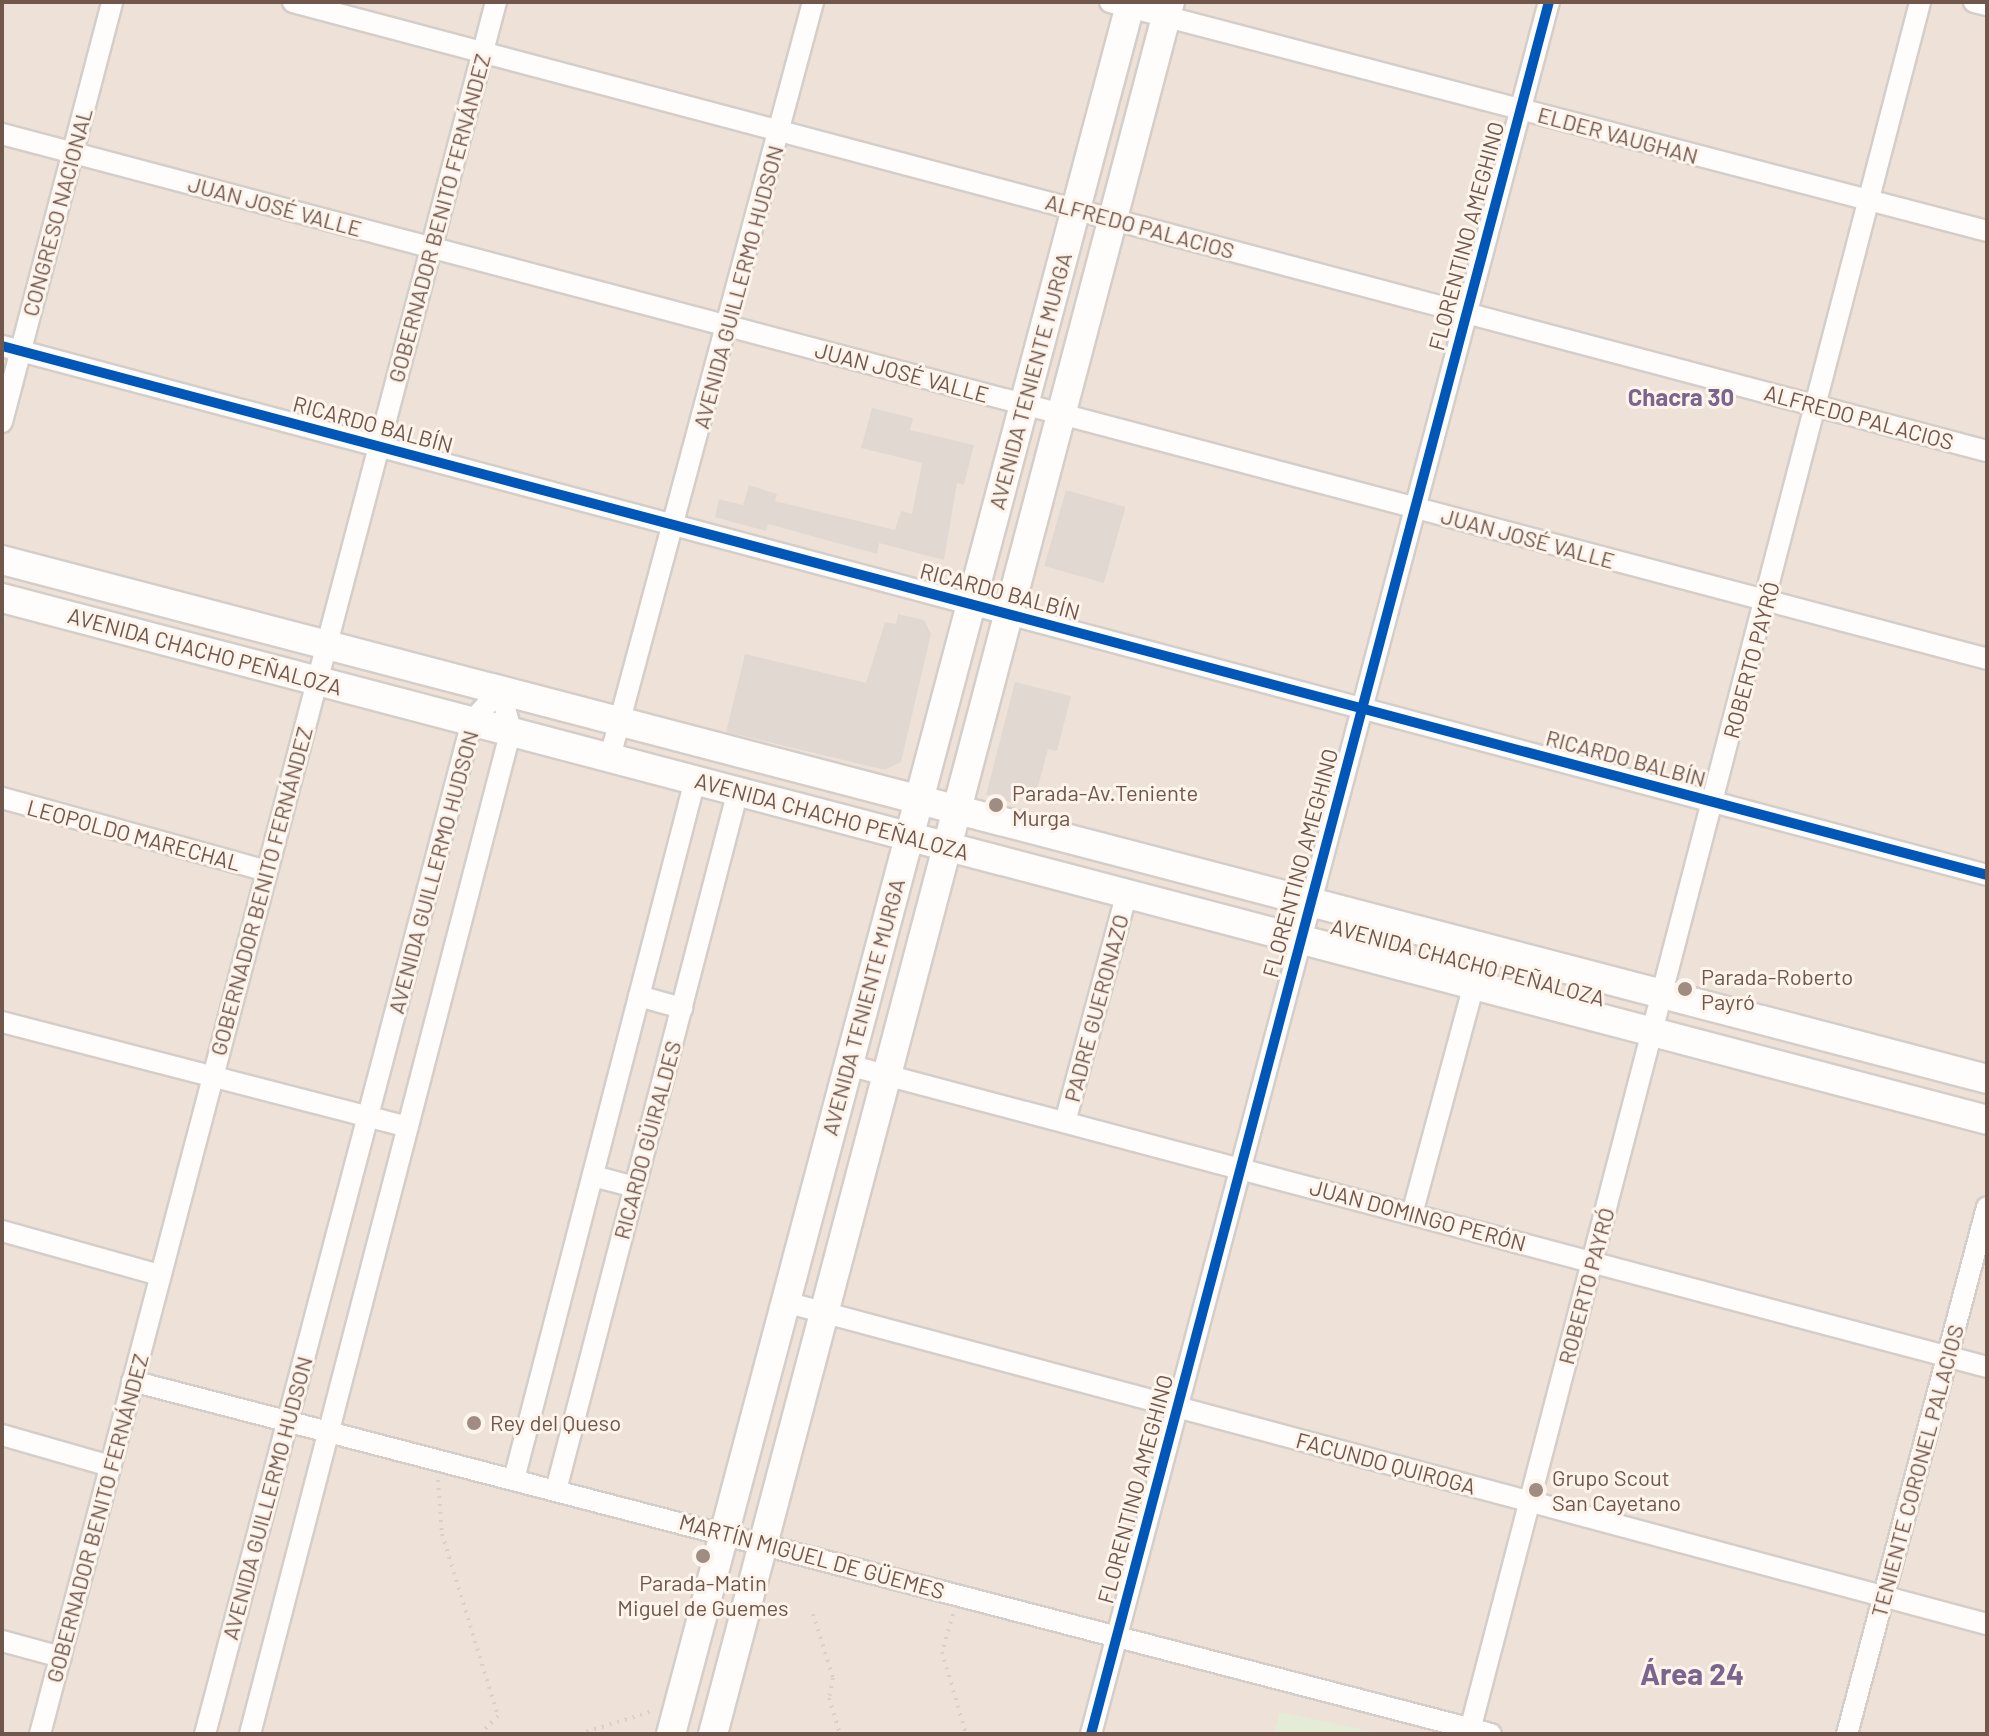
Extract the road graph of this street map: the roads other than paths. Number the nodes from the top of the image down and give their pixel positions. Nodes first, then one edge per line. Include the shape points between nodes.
1 (112, 2) edge
2 (293, 2) edge
3 (496, 2) edge
4 (813, 2) edge
5 (1549, 2) edge
6 (1920, 2) edge
7 (1974, 2) edge
8 (1124, 4) edge
9 (1987, 5) edge
10 (1168, 9) edge
11 (482, 52) junction
12 (1520, 109) junction
13 (779, 131) junction
14 (2, 134) edge
15 (72, 153) junction
16 (1869, 201) junction
17 (1076, 209) junction
18 (1115, 220) junction
19 (1987, 231) edge
20 (431, 247) junction
21 (1467, 313) junction
22 (728, 327) junction
23 (11, 349) edge
24 (1024, 404) junction
25 (1818, 406) junction
26 (1063, 415) junction
27 (2, 422) edge
28 (378, 446) junction
29 (1987, 451) edge
30 (1415, 508) junction
31 (674, 526) junction
32 (2, 560) edge
33 (2, 598) edge
34 (1766, 601) junction
35 (970, 604) junction
36 (1010, 615) junction
37 (326, 645) junction
38 (1987, 659) edge
39 (317, 681) junction
40 (500, 690) junction
41 (1362, 708) junction
42 (472, 721) junction
43 (620, 722) junction
44 (511, 730) junction
45 (610, 757) junction
46 (695, 780) junction
47 (738, 791) junction
48 (2, 798) edge
49 (918, 800) junction
50 (1714, 802) junction
51 (958, 810) junction
52 (909, 836) junction
53 (948, 847) junction
54 (267, 871) junction
55 (1987, 875) edge
56 (1127, 893) junction
57 (1310, 902) junction
58 (1301, 939) junction
59 (1474, 985) junction
60 (1663, 995) junction
61 (639, 996) junction
62 (682, 1008) junction
63 (2, 1022) edge
64 (1653, 1032) junction
65 (848, 1065) junction
66 (888, 1076) junction
67 (212, 1078) junction
68 (1987, 1079) edge
69 (367, 1119) junction
70 (1987, 1120) edge
71 (1065, 1122) junction
72 (408, 1127) junction
73 (1240, 1168) junction
74 (593, 1176) junction
75 (635, 1187) junction
76 (1987, 1207) edge
77 (1412, 1214) junction
78 (2, 1231) edge
79 (1593, 1262) junction
80 (160, 1275) junction
81 (785, 1302) junction
82 (825, 1312) junction
83 (1947, 1356) junction
84 (1987, 1367) edge
85 (132, 1381) junction
86 (1177, 1406) junction
87 (288, 1420) junction
88 (330, 1430) junction
89 (2, 1435) edge
90 (110, 1466) junction
91 (514, 1479) junction
92 (556, 1490) junction
93 (1530, 1502) junction
94 (724, 1533) junction
95 (763, 1544) junction
96 (1883, 1597) junction
97 (1987, 1624) edge
98 (1117, 1636) junction
99 (2, 1641) edge
100 (61, 1657) junction
101 (1470, 1731) edge
102 (40, 1734) edge
103 (205, 1734) edge
104 (250, 1734) edge
105 (671, 1734) edge
106 (713, 1734) edge
107 (1091, 1734) edge
108 (1491, 1734) edge
109 (1847, 1734) edge

1 - 15 street, CONGRESO NACIONAL
2 - 11 street, ALFREDO PALACIOS
3 - 11 street, GOBERNADOR BENITO FERNÁNDEZ
4 - 13 street, AVENIDA GUILLERMO HUDSON
5 - 12 street, FLORENTINO AMEGHINO
6 - 16 street, ROBERTO PAYRÓ
7 - 9 street
8 - 10 street, ELDER VAUGHAN
8 - 17 main road, AVENIDA TENIENTE MURGA
10 - 12 street, ELDER VAUGHAN
10 - 18 main road, AVENIDA TENIENTE MURGA
11 - 13 street, ALFREDO PALACIOS
11 - 20 street, GOBERNADOR BENITO FERNÁNDEZ
12 - 16 street, ELDER VAUGHAN
12 - 21 street, FLORENTINO AMEGHINO
13 - 17 street, ALFREDO PALACIOS
13 - 22 street, AVENIDA GUILLERMO HUDSON
14 - 15 street, JUAN JOSÉ VALLE
15 - 20 street, JUAN JOSÉ VALLE
15 - 23 street, CONGRESO NACIONAL
16 - 19 street, ELDER VAUGHAN
16 - 25 street, ROBERTO PAYRÓ
17 - 18 street, ALFREDO PALACIOS
17 - 24 main road, AVENIDA TENIENTE MURGA
18 - 21 street, ALFREDO PALACIOS
18 - 26 main road, AVENIDA TENIENTE MURGA
20 - 22 street, JUAN JOSÉ VALLE
20 - 28 street, GOBERNADOR BENITO FERNÁNDEZ
21 - 25 street, ALFREDO PALACIOS
21 - 30 street, FLORENTINO AMEGHINO
22 - 24 street, JUAN JOSÉ VALLE
22 - 31 street, AVENIDA GUILLERMO HUDSON
23 - 27 street, CONGRESO NACIONAL
23 - 28 street, RICARDO BALBÍN
24 - 26 street, JUAN JOSÉ VALLE
24 - 35 main road, AVENIDA TENIENTE MURGA
25 - 29 street, ALFREDO PALACIOS
25 - 34 street, ROBERTO PAYRÓ
26 - 30 street, JUAN JOSÉ VALLE
26 - 36 main road, AVENIDA TENIENTE MURGA
28 - 31 street, RICARDO BALBÍN
28 - 37 street, GOBERNADOR BENITO FERNÁNDEZ
30 - 34 street, JUAN JOSÉ VALLE
30 - 41 street, FLORENTINO AMEGHINO
31 - 35 street, RICARDO BALBÍN
31 - 43 street, AVENIDA GUILLERMO HUDSON
32 - 37 main road, AVENIDA CHACHO PEÑALOZA
33 - 39 main road, AVENIDA CHACHO PEÑALOZA
34 - 38 street, JUAN JOSÉ VALLE
34 - 50 street, ROBERTO PAYRÓ
35 - 36 street, RICARDO BALBÍN
35 - 49 main road, AVENIDA TENIENTE MURGA
36 - 41 street, RICARDO BALBÍN
36 - 51 main road, AVENIDA TENIENTE MURGA
37 - 39 street, GOBERNADOR BENITO FERNÁNDEZ
37 - 40 main road, AVENIDA CHACHO PEÑALOZA
39 - 42 main road, AVENIDA CHACHO PEÑALOZA
39 - 54 street, GOBERNADOR BENITO FERNÁNDEZ
40 - 42 street, AVENIDA GUILLERMO HUDSON
40 - 43 main road, AVENIDA CHACHO PEÑALOZA
40 - 44 street, AVENIDA GUILLERMO HUDSON
41 - 50 street, RICARDO BALBÍN
41 - 57 street, FLORENTINO AMEGHINO
42 - 44 main road, AVENIDA CHACHO PEÑALOZA
42 - 69 street, AVENIDA GUILLERMO HUDSON
43 - 45 street, AVENIDA GUILLERMO HUDSON
43 - 49 main road, AVENIDA CHACHO PEÑALOZA
44 - 45 main road, AVENIDA CHACHO PEÑALOZA
44 - 72 street, AVENIDA GUILLERMO HUDSON
45 - 46 main road, AVENIDA CHACHO PEÑALOZA
46 - 47 main road, AVENIDA CHACHO PEÑALOZA
46 - 61 street, RICARDO GÜIRALDES
47 - 52 main road, AVENIDA CHACHO PEÑALOZA
47 - 62 street, RICARDO GÜIRALDES
48 - 54 street, LEOPOLDO MARECHAL
49 - 51 main road, AVENIDA CHACHO PEÑALOZA
49 - 52 main road, AVENIDA TENIENTE MURGA
50 - 55 street, RICARDO BALBÍN
50 - 60 street, ROBERTO PAYRÓ
51 - 53 main road, AVENIDA TENIENTE MURGA
51 - 57 main road, AVENIDA CHACHO PEÑALOZA
52 - 53 main road, AVENIDA CHACHO PEÑALOZA
52 - 65 main road, AVENIDA TENIENTE MURGA
53 - 56 main road, AVENIDA CHACHO PEÑALOZA
53 - 66 main road, AVENIDA TENIENTE MURGA
54 - 67 street, GOBERNADOR BENITO FERNÁNDEZ
56 - 58 main road, AVENIDA CHACHO PEÑALOZA
56 - 71 street, PADRE GUERONAZO
57 - 58 street, FLORENTINO AMEGHINO
57 - 60 main road, AVENIDA CHACHO PEÑALOZA
58 - 59 main road, AVENIDA CHACHO PEÑALOZA
58 - 73 street, FLORENTINO AMEGHINO
59 - 64 main road, AVENIDA CHACHO PEÑALOZA
59 - 77 street
60 - 64 street, ROBERTO PAYRÓ
60 - 68 main road, AVENIDA CHACHO PEÑALOZA
61 - 62 street
61 - 74 street, RICARDO GÜIRALDES
62 - 75 street, RICARDO GÜIRALDES
63 - 67 street
64 - 70 main road, AVENIDA CHACHO PEÑALOZA
64 - 79 street, ROBERTO PAYRÓ
65 - 66 street, JUAN DOMINGO PERÓN
65 - 81 main road, AVENIDA TENIENTE MURGA
66 - 71 street, JUAN DOMINGO PERÓN
66 - 82 main road, AVENIDA TENIENTE MURGA
67 - 69 street
67 - 80 street, GOBERNADOR BENITO FERNÁNDEZ
69 - 72 street
69 - 87 street, AVENIDA GUILLERMO HUDSON
71 - 73 street, JUAN DOMINGO PERÓN
72 - 88 street, AVENIDA GUILLERMO HUDSON
73 - 77 street, JUAN DOMINGO PERÓN
73 - 86 street, FLORENTINO AMEGHINO
74 - 75 street
74 - 91 street, RICARDO GÜIRALDES
75 - 92 street, RICARDO GÜIRALDES
76 - 83 street, TENIENTE CORONEL PALACIOS
77 - 79 street, JUAN DOMINGO PERÓN
78 - 80 street
79 - 83 street, JUAN DOMINGO PERÓN
79 - 93 street, ROBERTO PAYRÓ
80 - 85 street, GOBERNADOR BENITO FERNÁNDEZ
81 - 82 street, FACUNDO QUIROGA
81 - 94 main road, AVENIDA TENIENTE MURGA
82 - 86 street, FACUNDO QUIROGA
82 - 95 main road, AVENIDA TENIENTE MURGA
83 - 84 street, JUAN DOMINGO PERÓN
83 - 96 street, TENIENTE CORONEL PALACIOS
85 - 87 street, MARTÍN MIGUEL DE GÜEMES
85 - 90 street, GOBERNADOR BENITO FERNÁNDEZ
86 - 93 street, FACUNDO QUIROGA
86 - 98 street, FLORENTINO AMEGHINO
87 - 88 street, MARTÍN MIGUEL DE GÜEMES
87 - 103 street, AVENIDA GUILLERMO HUDSON
88 - 91 street, MARTÍN MIGUEL DE GÜEMES
88 - 104 street, AVENIDA GUILLERMO HUDSON
89 - 90 street
90 - 100 street, GOBERNADOR BENITO FERNÁNDEZ
91 - 92 street, MARTÍN MIGUEL DE GÜEMES
92 - 94 street, MARTÍN MIGUEL DE GÜEMES
93 - 96 street, FACUNDO QUIROGA
93 - 101 street, ROBERTO PAYRÓ
94 - 95 street, MARTÍN MIGUEL DE GÜEMES
94 - 105 main road, AVENIDA TENIENTE MURGA
95 - 98 street, MARTÍN MIGUEL DE GÜEMES
95 - 106 main road, AVENIDA TENIENTE MURGA
96 - 97 street, FACUNDO QUIROGA
96 - 109 street, TENIENTE CORONEL PALACIOS
98 - 101 street, MARTÍN MIGUEL DE GÜEMES
98 - 107 street, FLORENTINO AMEGHINO
99 - 100 street
100 - 102 street, GOBERNADOR BENITO FERNÁNDEZ
101 - 108 street, MARTÍN MIGUEL DE GÜEMES

